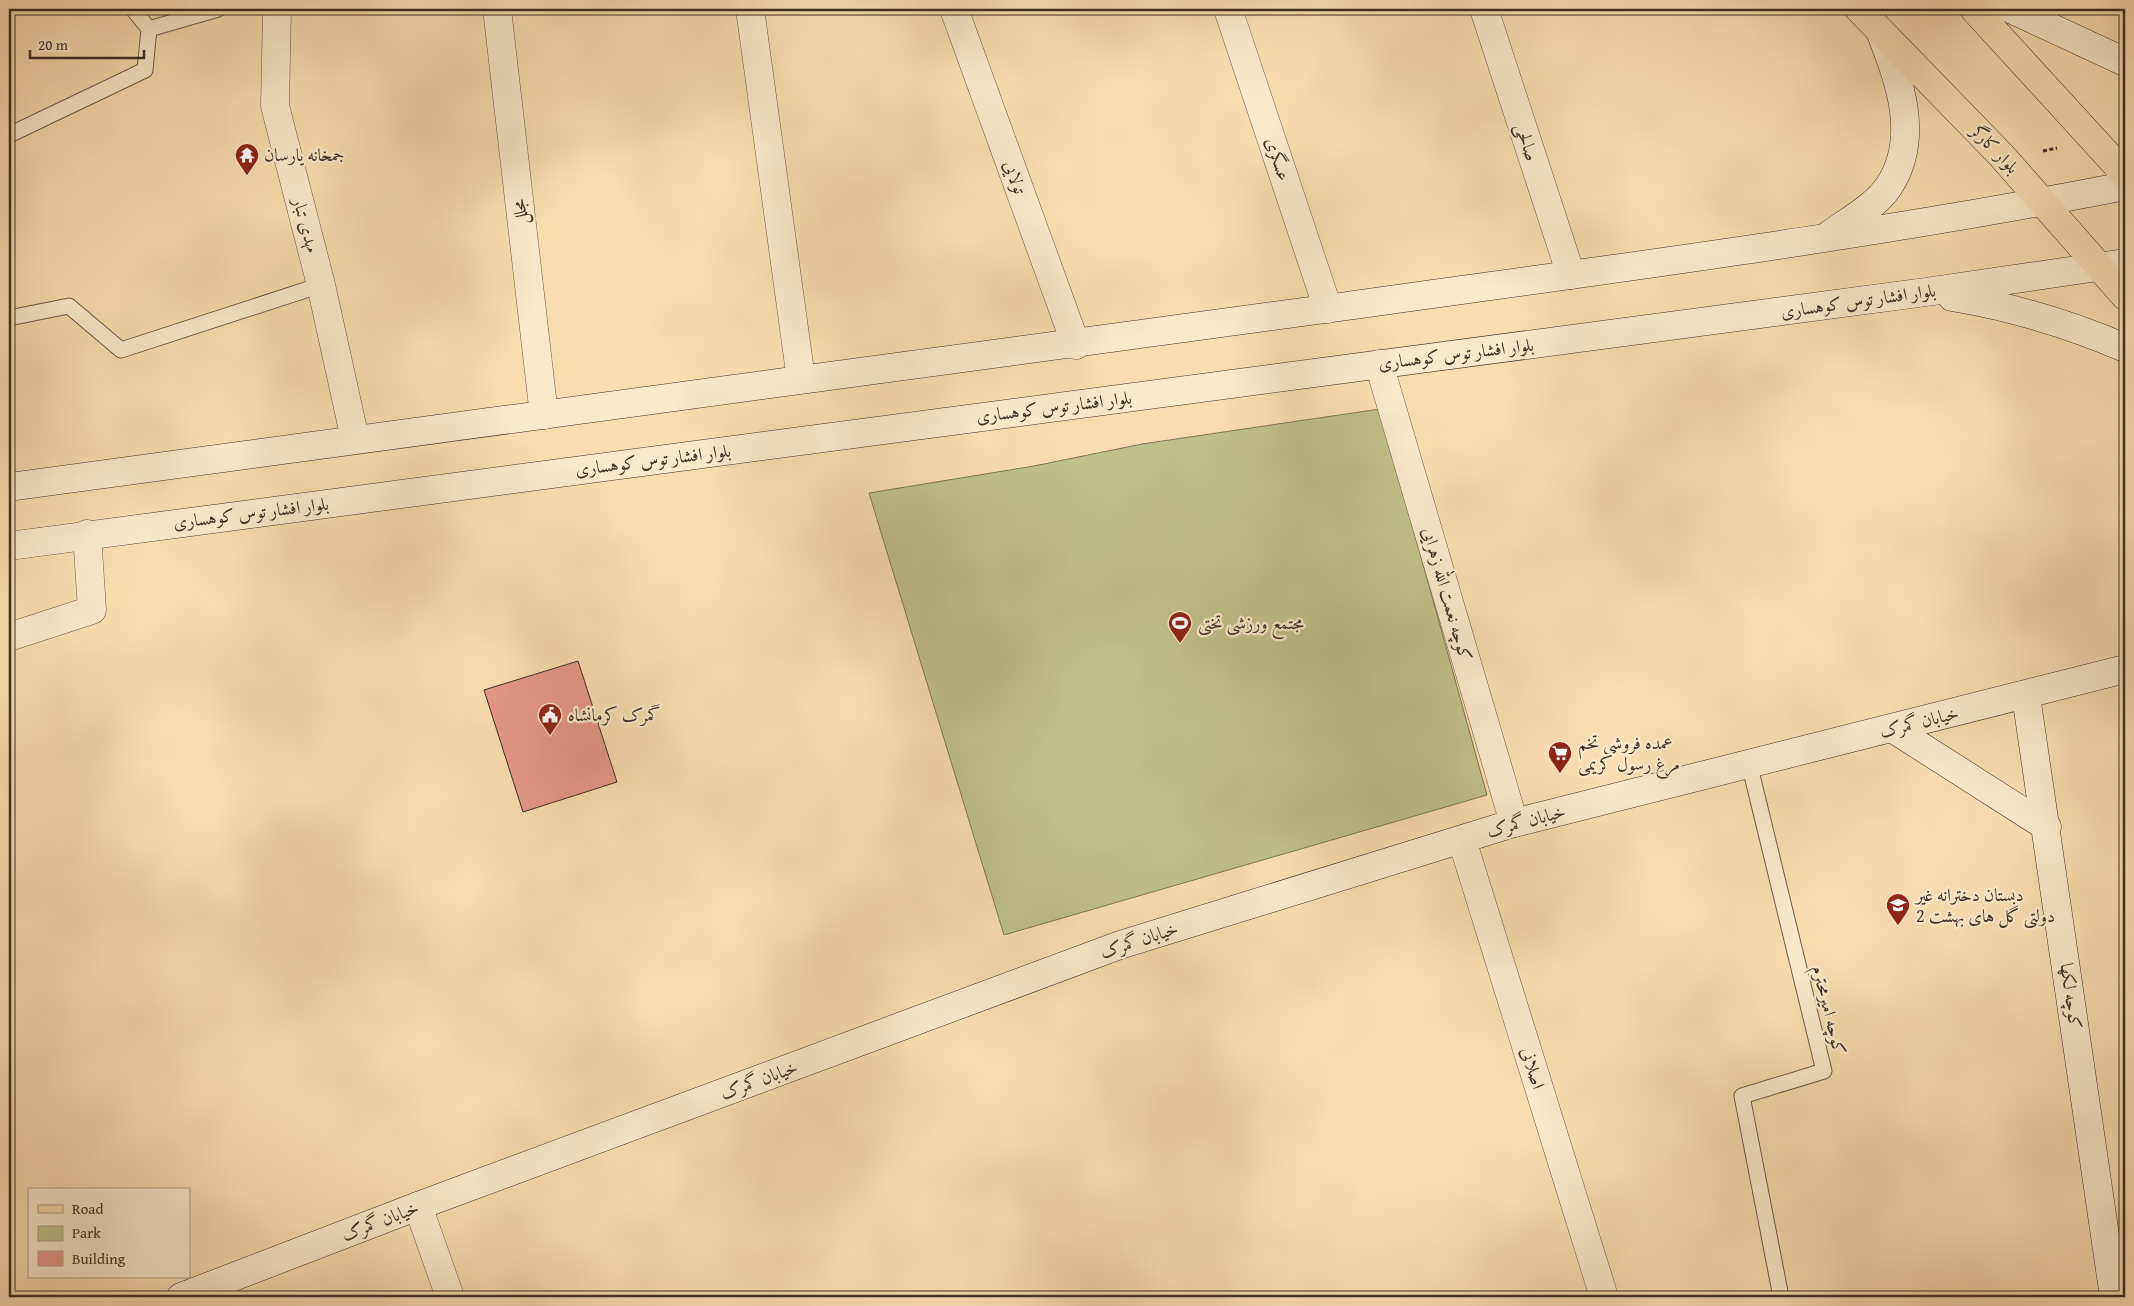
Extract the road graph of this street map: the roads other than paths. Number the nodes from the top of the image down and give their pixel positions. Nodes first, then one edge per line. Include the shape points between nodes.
1 (133, 9) edge
2 (218, 9) edge
3 (277, 9) edge
4 (497, 9) edge
5 (750, 9) edge
6 (954, 9) edge
7 (1228, 9) edge
8 (1484, 9) edge
9 (1859, 9) edge
10 (1974, 9) edge
11 (2011, 9) edge
12 (149, 29) junction
13 (1880, 31) junction
14 (2125, 62) edge
15 (9, 135) edge
16 (2125, 174) edge
17 (2125, 186) edge
18 (2045, 202) junction
19 (1826, 237) junction
20 (2113, 265) edge
21 (1570, 275) junction
22 (322, 285) junction
23 (1926, 292) junction
24 (2125, 296) edge
25 (1328, 309) junction
26 (9, 318) edge
27 (1076, 345) junction
28 (2125, 348) edge
29 (1379, 364) junction
30 (801, 379) junction
31 (544, 415) junction
32 (355, 439) junction
33 (9, 487) edge
34 (87, 534) junction
35 (9, 546) edge
36 (9, 637) edge
37 (2125, 669) edge
38 (2026, 696) junction
39 (1892, 728) junction
40 (1749, 763) junction
41 (1514, 823) junction
42 (2047, 827) junction
43 (1462, 840) junction
44 (418, 1206) junction
45 (181, 1297) edge
46 (450, 1297) edge
47 (1604, 1297) edge
48 (1781, 1297) edge
49 (2114, 1297) edge

1 - 12 lane
2 - 12 lane
3 - 22 main road, مهدی تبار via 274,106
4 - 31 main road, مجلل
5 - 30 main road
6 - 27 main road, تولایی
7 - 25 main road, عسگری
8 - 21 main road, صالحی
9 - 13 main road, بلوار کارگر
10 - 16 main road
11 - 14 main road
12 - 15 lane via 145,70
13 - 18 main road, بلوار کارگر
13 - 19 main road via 1898,79 1904,107 1905,133 1900,161 1888,187
17 - 18 main road
18 - 19 main road
18 - 20 main road, بلوار کارگر
19 - 21 main road
20 - 23 main road, بلوار افشار توس کوهساری
20 - 24 main road, بلوار کارگر
21 - 25 main road
22 - 26 lane via 121,350 69,306
22 - 32 main road, مهدی تبار
23 - 28 main road via 2042,316
23 - 29 main road, بلوار افشار توس کوهساری
25 - 27 main road
27 - 30 main road
29 - 34 main road, بلوار افشار توس کوهساری
29 - 41 main road, کوچه نعمت الله زهرایی
30 - 31 main road
31 - 32 main road
32 - 33 main road
34 - 35 main road, بلوار افشار توس کوهساری
34 - 36 main road via 92,610
37 - 38 main road, خیابان گمرک
38 - 39 main road, خیابان گمرک
38 - 42 main road, کوچه لکها
39 - 40 main road, خیابان گمرک
39 - 42 main road
40 - 41 main road, خیابان گمرک
40 - 48 lane, کوچه امیرمحترم via 1824,1071 1742,1096
41 - 43 main road, خیابان گمرک
42 - 49 main road, کوچه لکها
43 - 44 main road, خیابان گمرک via 1120,945
43 - 47 main road, اصلانی
44 - 45 main road, خیابان گمرک
44 - 46 main road

